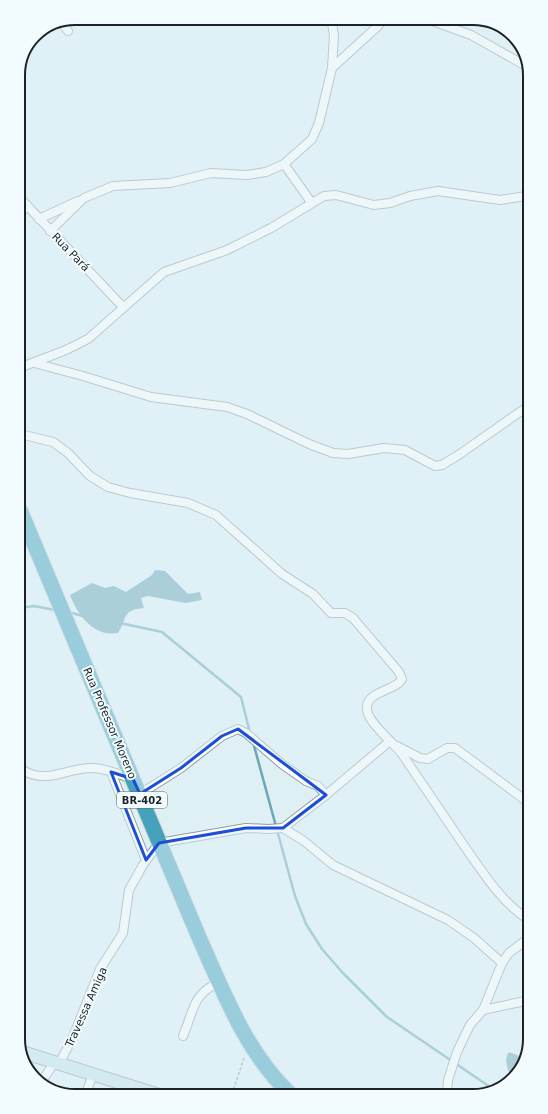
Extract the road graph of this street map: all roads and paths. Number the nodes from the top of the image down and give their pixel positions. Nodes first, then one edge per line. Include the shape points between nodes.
1 (332, 25) edge
2 (379, 25) edge
3 (443, 25) edge
4 (64, 26) edge
5 (68, 31) dead end
6 (521, 63) edge
7 (332, 68) junction
8 (284, 164) junction
9 (523, 196) edge
10 (84, 198) junction
11 (311, 202) junction
12 (27, 205) joint
13 (25, 208) edge
14 (39, 219) junction
15 (50, 231) junction
16 (124, 307) junction
17 (34, 363) junction
18 (25, 366) edge
19 (523, 410) edge
20 (25, 435) edge
21 (25, 522) edge
22 (393, 743) junction
23 (25, 771) edge
24 (111, 772) junction
25 (133, 779) junction
26 (140, 794) junction
27 (326, 795) junction
28 (523, 799) edge
29 (283, 828) junction
30 (159, 843) junction
31 (146, 860) junction
32 (523, 915) edge
33 (523, 943) edge
34 (502, 962) junction
35 (219, 982) junction
36 (523, 1001) edge
37 (483, 1010) junction
38 (183, 1036) dead end
39 (249, 1042) junction
40 (28, 1054) edge
41 (56, 1063) junction
42 (93, 1074) junction
43 (44, 1079) edge
44 (282, 1088) edge
45 (88, 1089) edge
46 (140, 1089) edge
47 (234, 1089) edge
48 (447, 1089) edge

1 - 7 street
2 - 7 street
3 - 6 street via 471,35
4 - 5 street
7 - 8 street via 319,123 312,139
8 - 10 street via 266,172 247,175 211,174 170,183 113,186
8 - 11 street
9 - 11 street via 500,200 438,191 374,205 331,194
10 - 14 street
10 - 15 street
11 - 16 street via 271,228 227,250 164,272
12 - 13 street
12 - 14 street, Rua Pará
14 - 15 street, Rua Pará
15 - 16 street, Rua Pará
16 - 17 street via 88,339
17 - 18 street
17 - 19 street via 151,397 227,407 333,453 348,454 384,448 405,450 435,466 442,465 460,454
20 - 22 street via 53,442 68,453 90,476 108,487 188,503 216,515 282,574 313,594 327,610 333,614 345,613 353,618 399,672 401,682 376,696 366,708 369,717
21 - 25 highway, Rua Professor Moreno / BR-402
22 - 27 street
22 - 28 street via 424,759 432,758 447,748 455,748
22 - 32 street via 487,878
23 - 24 street via 35,777 92,768
24 - 25 street
24 - 31 street
25 - 26 highway, Rua Professor Moreno / BR-402
26 - 27 street via 181,768 222,736 238,729 306,781 318,786
26 - 30 highway, Rua Professor Moreno / BR-402
27 - 29 street
29 - 30 street via 246,828
29 - 34 street via 304,841 333,865 448,920
30 - 31 street, Travessa Amiga
30 - 35 highway, Rua Professor Moreno / BR-402
31 - 41 street, Travessa Amiga via 129,890 123,933 100,969 73,1037
33 - 34 street
34 - 37 street
35 - 38 street via 205,989 197,998
35 - 39 highway, Rua Professor Moreno / BR-402
36 - 37 street
37 - 48 street via 470,1025 457,1052
39 - 44 highway, Rua Professor Moreno / BR-402
39 - 47 path
40 - 41 street
41 - 42 street
41 - 43 street, Travessa Amiga
42 - 45 street
42 - 46 street

